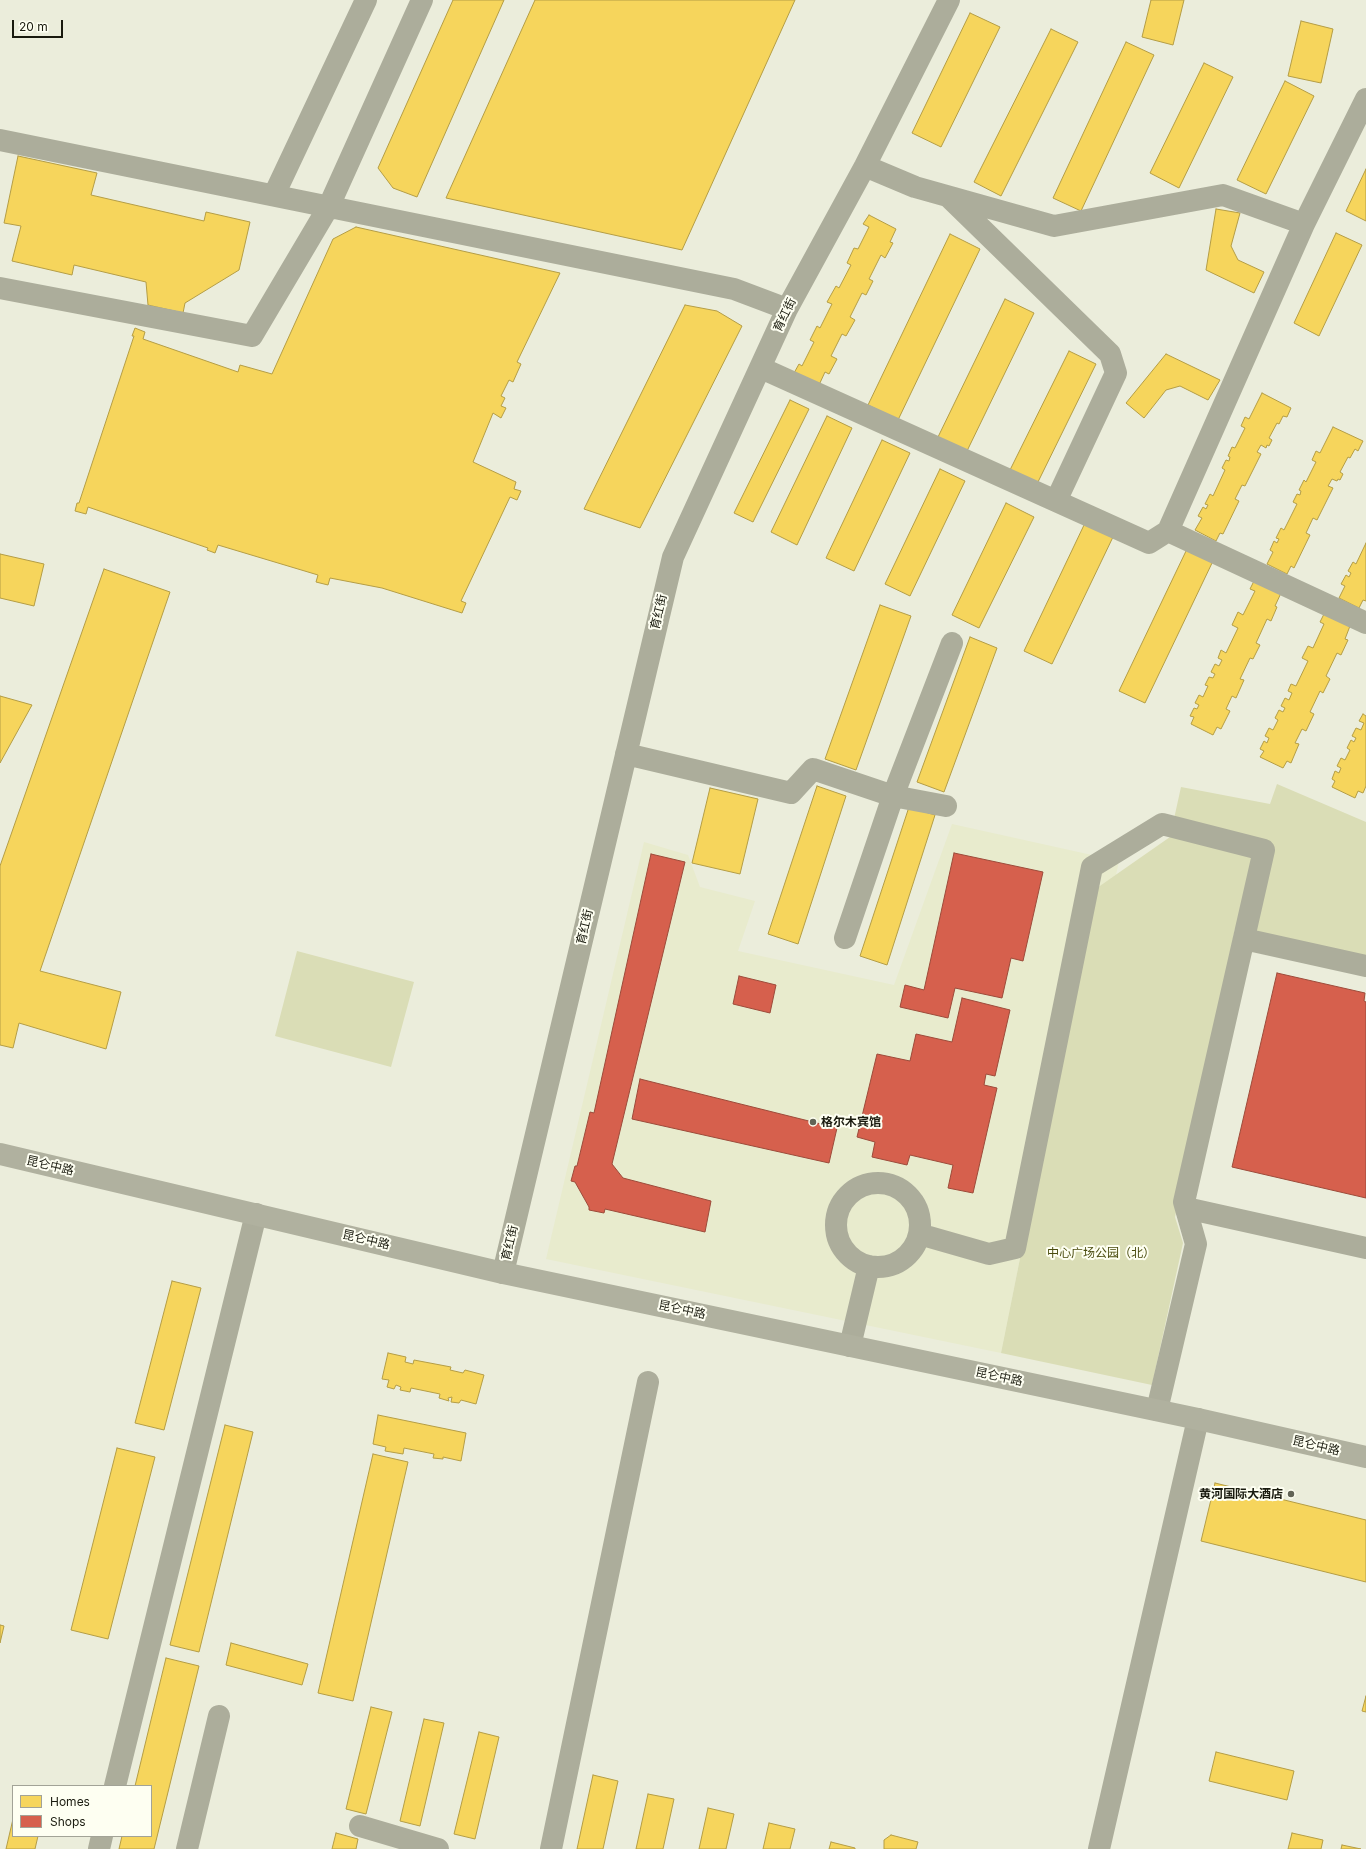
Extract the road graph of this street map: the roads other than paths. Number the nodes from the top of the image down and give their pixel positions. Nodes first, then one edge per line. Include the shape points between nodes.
1 (366, 0) edge
2 (422, 0) edge
3 (949, 0) edge
4 (1366, 99) edge
5 (0, 140) edge
6 (865, 166) junction
7 (274, 195) junction
8 (947, 196) junction
9 (329, 206) junction
10 (1304, 224) junction
11 (0, 288) edge
12 (787, 309) junction
13 (761, 368) junction
14 (1056, 501) junction
15 (1168, 531) junction
16 (1366, 623) edge
17 (952, 643) dead end
18 (626, 754) junction
19 (893, 796) junction
20 (946, 806) dead end
21 (845, 938) dead end
22 (1244, 939) junction
23 (1366, 966) edge
24 (0, 1154) edge
25 (1186, 1208) junction
26 (256, 1214) junction
27 (919, 1234) junction
28 (1366, 1248) edge
29 (869, 1266) junction
30 (503, 1273) junction
31 (850, 1346) junction
32 (648, 1382) dead end
33 (1157, 1410) junction
34 (1198, 1419) junction
35 (1366, 1457) edge
36 (219, 1716) dead end
37 (115, 1785) edge
38 (360, 1826) dead end
39 (102, 1837) edge
40 (99, 1849) edge
41 (186, 1849) edge
42 (438, 1849) edge
43 (551, 1849) edge
44 (1099, 1849) edge

1 - 7 street
2 - 9 street
3 - 6 street, 育红街
4 - 10 street
5 - 7 street
6 - 8 street via 915,187
6 - 12 street, 育红街
7 - 9 street
8 - 10 street via 1054,226 1222,195
8 - 14 street via 1110,354 1116,373
9 - 11 street via 252,336
9 - 12 street via 734,289
10 - 15 street
12 - 13 street, 育红街
13 - 14 street
13 - 18 street, 育红街 via 673,557
14 - 15 street via 1148,543
15 - 16 street
17 - 19 street
18 - 19 street via 791,793 813,769
18 - 30 street, 育红街
19 - 20 street
19 - 21 street
22 - 23 street
22 - 25 street via 1184,1202
22 - 27 street via 1264,850 1162,824 1092,868 1015,1248 989,1254
24 - 26 main road, 昆仑中路
25 - 28 street
25 - 33 street via 1196,1244
26 - 30 main road, 昆仑中路
26 - 37 street
27 - 29 street via 906,1256 895,1264
27 - 29 street via 920,1219 915,1205 906,1194 894,1186 866,1184 852,1191 842,1202 837,1215 836,1229 839,1242 846,1253 856,1261
29 - 31 street
30 - 31 main road, 昆仑中路
31 - 33 main road, 昆仑中路
32 - 43 street
33 - 34 main road, 昆仑中路
34 - 35 main road, 昆仑中路
34 - 44 street
36 - 41 street
38 - 42 street
39 - 40 street

